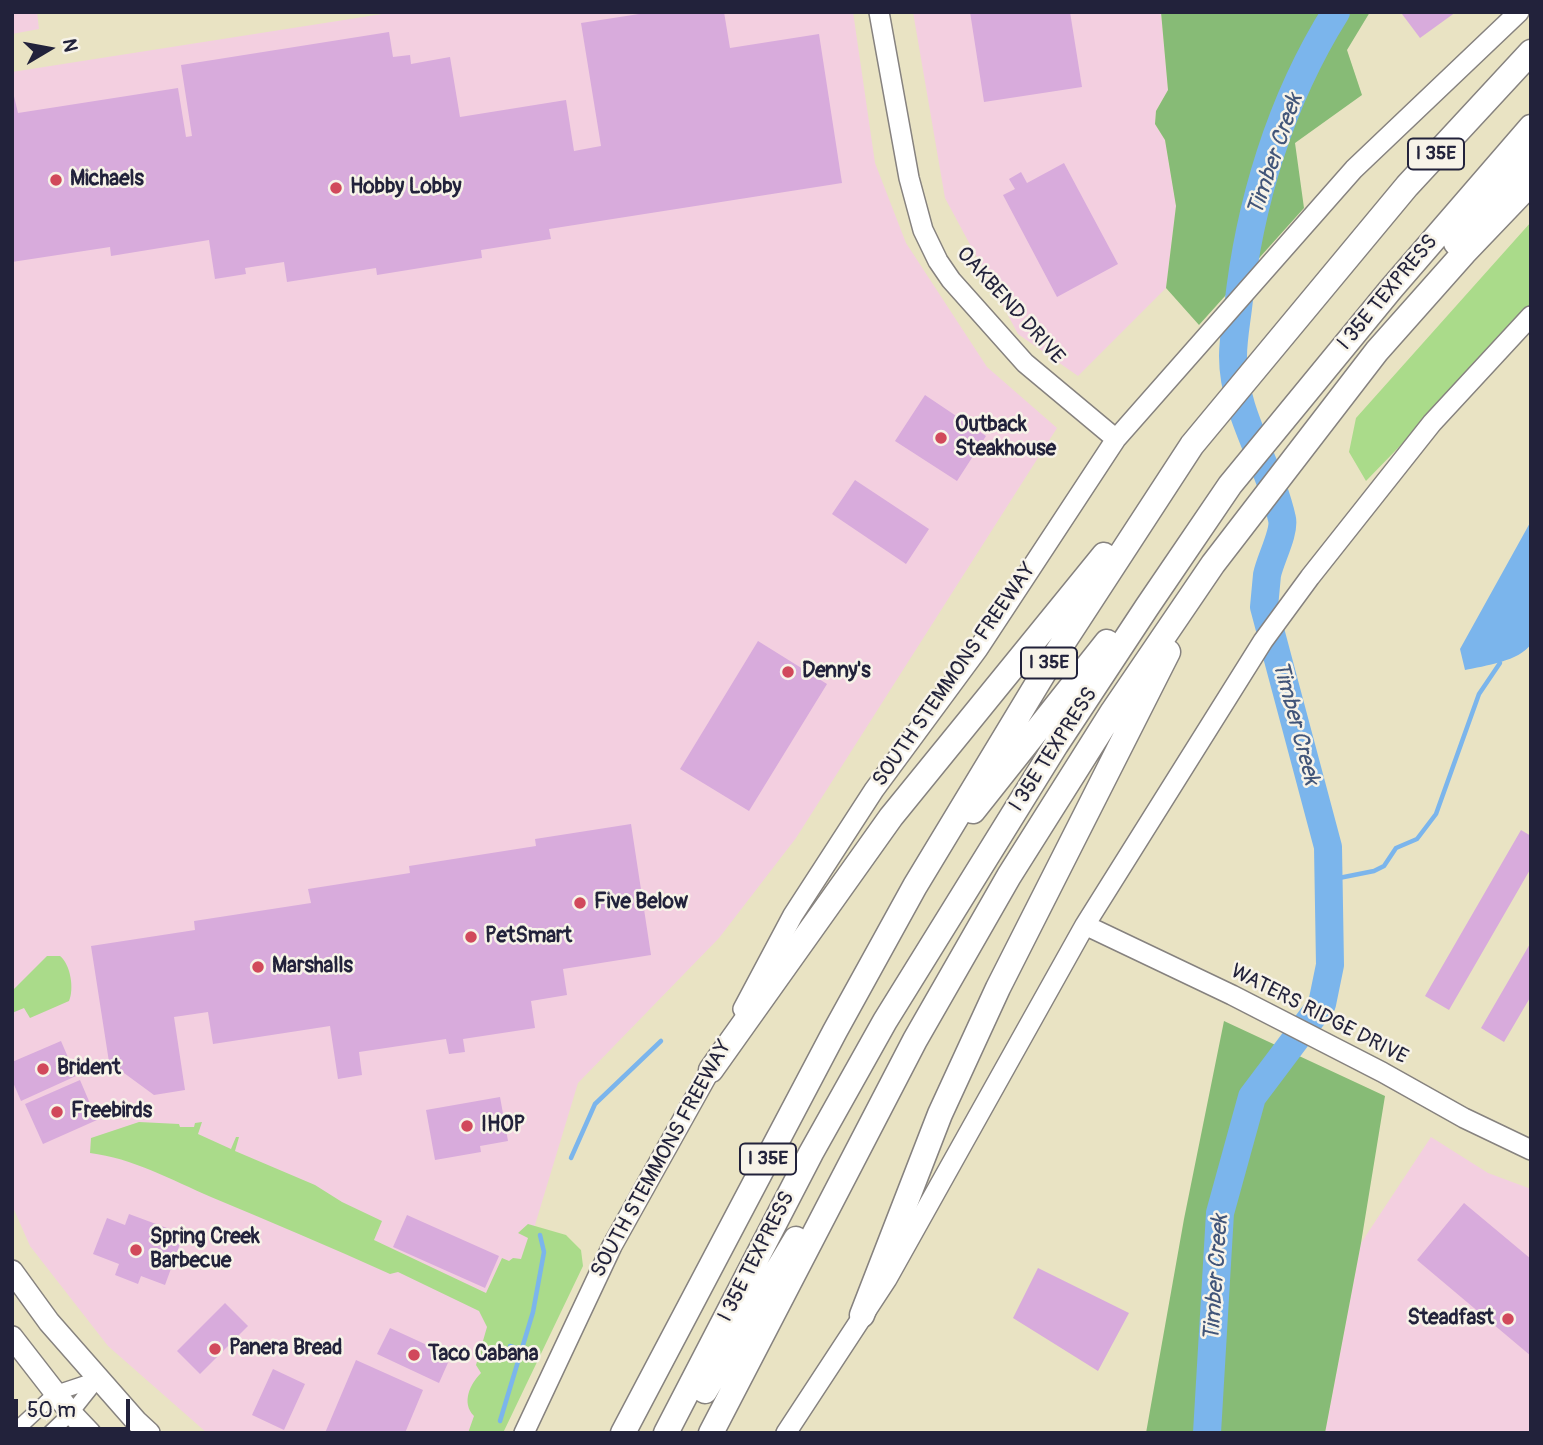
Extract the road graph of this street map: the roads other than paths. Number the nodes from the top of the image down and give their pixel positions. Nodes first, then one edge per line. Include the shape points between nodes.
1 (879, 12) edge
2 (1519, 12) edge
3 (1531, 52) edge
4 (1531, 128) edge
5 (1531, 155) edge
6 (1531, 183) edge
7 (1531, 316) edge
8 (1377, 351) junction
9 (1116, 439) junction
10 (1192, 445) junction
11 (1230, 485) junction
12 (1213, 564) junction
13 (915, 886) junction
14 (1085, 925) junction
15 (915, 1040) junction
16 (711, 1070) junction
17 (1531, 1150) edge
18 (12, 1271) edge
19 (862, 1315) junction
20 (12, 1337) edge
21 (98, 1379) junction
22 (56, 1393) junction
23 (71, 1413) junction
24 (13, 1433) edge
25 (50, 1433) edge
26 (90, 1433) edge
27 (149, 1433) edge
28 (524, 1433) edge
29 (624, 1433) edge
30 (666, 1433) edge
31 (680, 1433) edge
32 (711, 1433) edge
33 (786, 1433) edge

1 - 9 main road, OAKBEND DRIVE via 909,178 923,230 938,261 1025,363
2 - 9 main road, SOUTH STEMMONS FREEWAY via 1354,169
3 - 10 highway, I 35E via 1407,186
4 - 11 highway, I 35E TEXPRESS
5 - 8 highway via 1480,210
6 - 8 highway
7 - 14 main road via 1384,481 1263,641
8 - 12 highway
9 - 16 main road, SOUTH STEMMONS FREEWAY via 978,649 874,790 793,915
10 - 13 highway, I 35E via 1048,666
10 - 16 highway via 891,817
11 - 13 highway
11 - 30 highway, I 35E TEXPRESS via 1056,745 886,1021 811,1153
12 - 15 highway via 1064,787
12 - 19 highway via 998,988 940,1114
13 - 29 highway, I 35E
14 - 17 main road, WATERS RIDGE DRIVE via 1232,995
14 - 19 main road via 911,1238
15 - 31 highway
15 - 32 highway
16 - 28 main road, SOUTH STEMMONS FREEWAY via 612,1246
18 - 21 main road via 48,1322
19 - 33 main road
20 - 22 main road
21 - 22 street
21 - 23 street
21 - 27 main road
22 - 23 main road
22 - 24 street
23 - 25 street
23 - 26 main road

